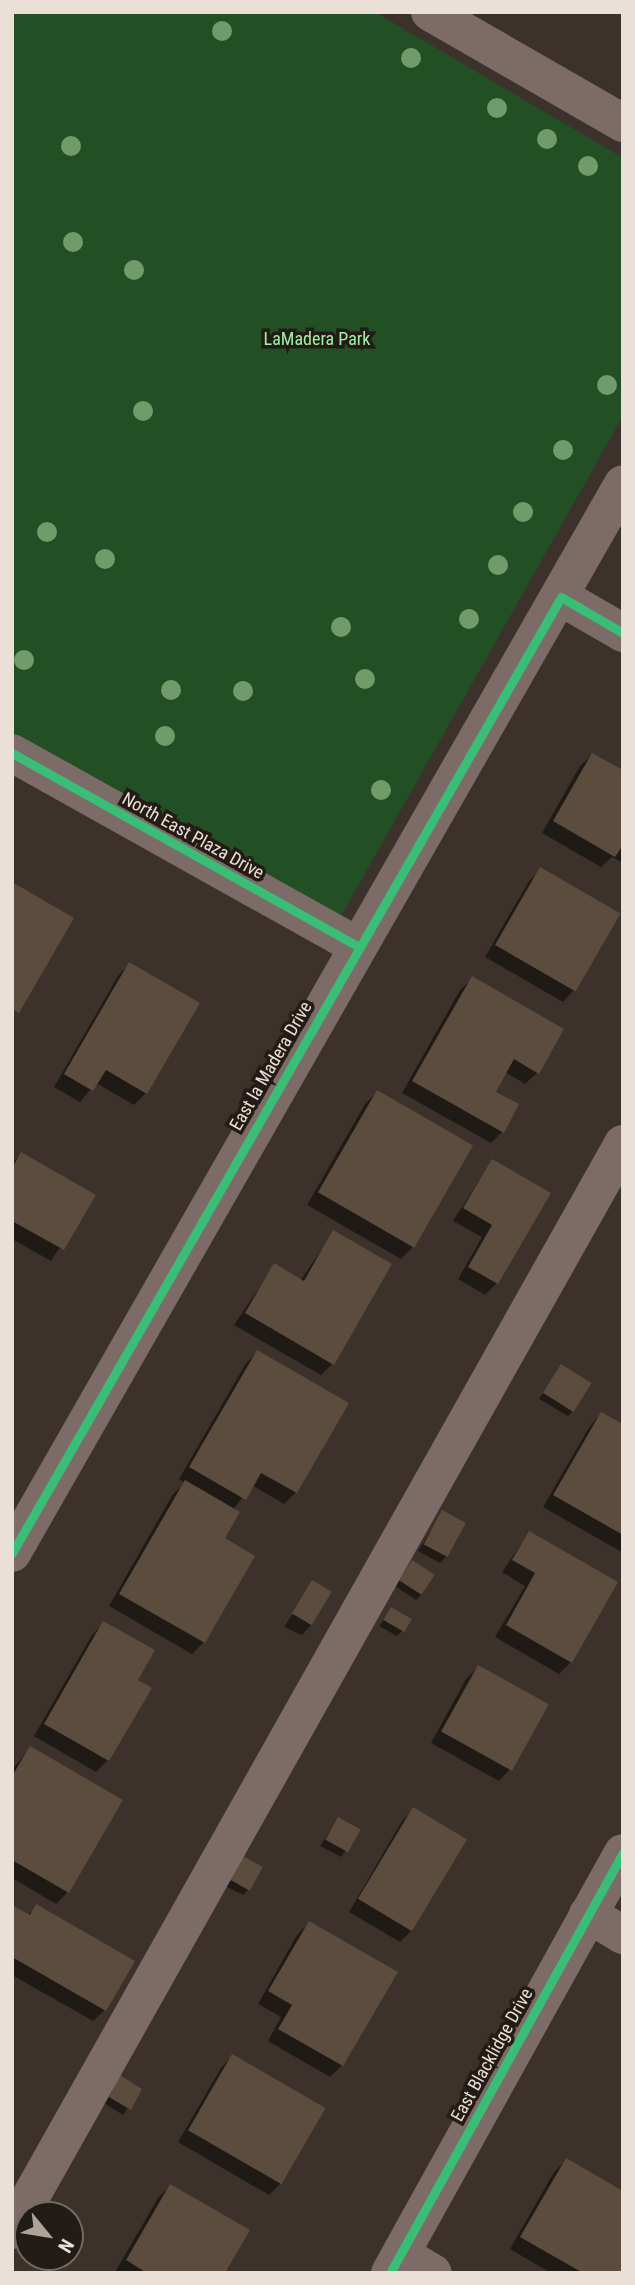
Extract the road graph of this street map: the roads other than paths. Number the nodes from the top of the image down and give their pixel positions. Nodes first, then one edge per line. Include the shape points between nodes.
1 (430, 12) edge
2 (623, 123) edge
3 (623, 484) edge
4 (561, 597) junction
5 (623, 633) edge
6 (12, 753) edge
7 (358, 946) junction
8 (623, 1144) edge
9 (12, 1553) edge
10 (623, 1853) edge
11 (588, 1914) junction
12 (623, 1934) edge
13 (12, 2230) edge
14 (408, 2266) edge

1 - 2 street
3 - 4 street, East la Madera Drive
4 - 5 street
4 - 7 street, East la Madera Drive
6 - 7 street, North East Plaza Drive
7 - 9 street, East la Madera Drive
8 - 13 street
10 - 11 street, East Blacklidge Drive
11 - 12 street
11 - 14 street, East Blacklidge Drive

